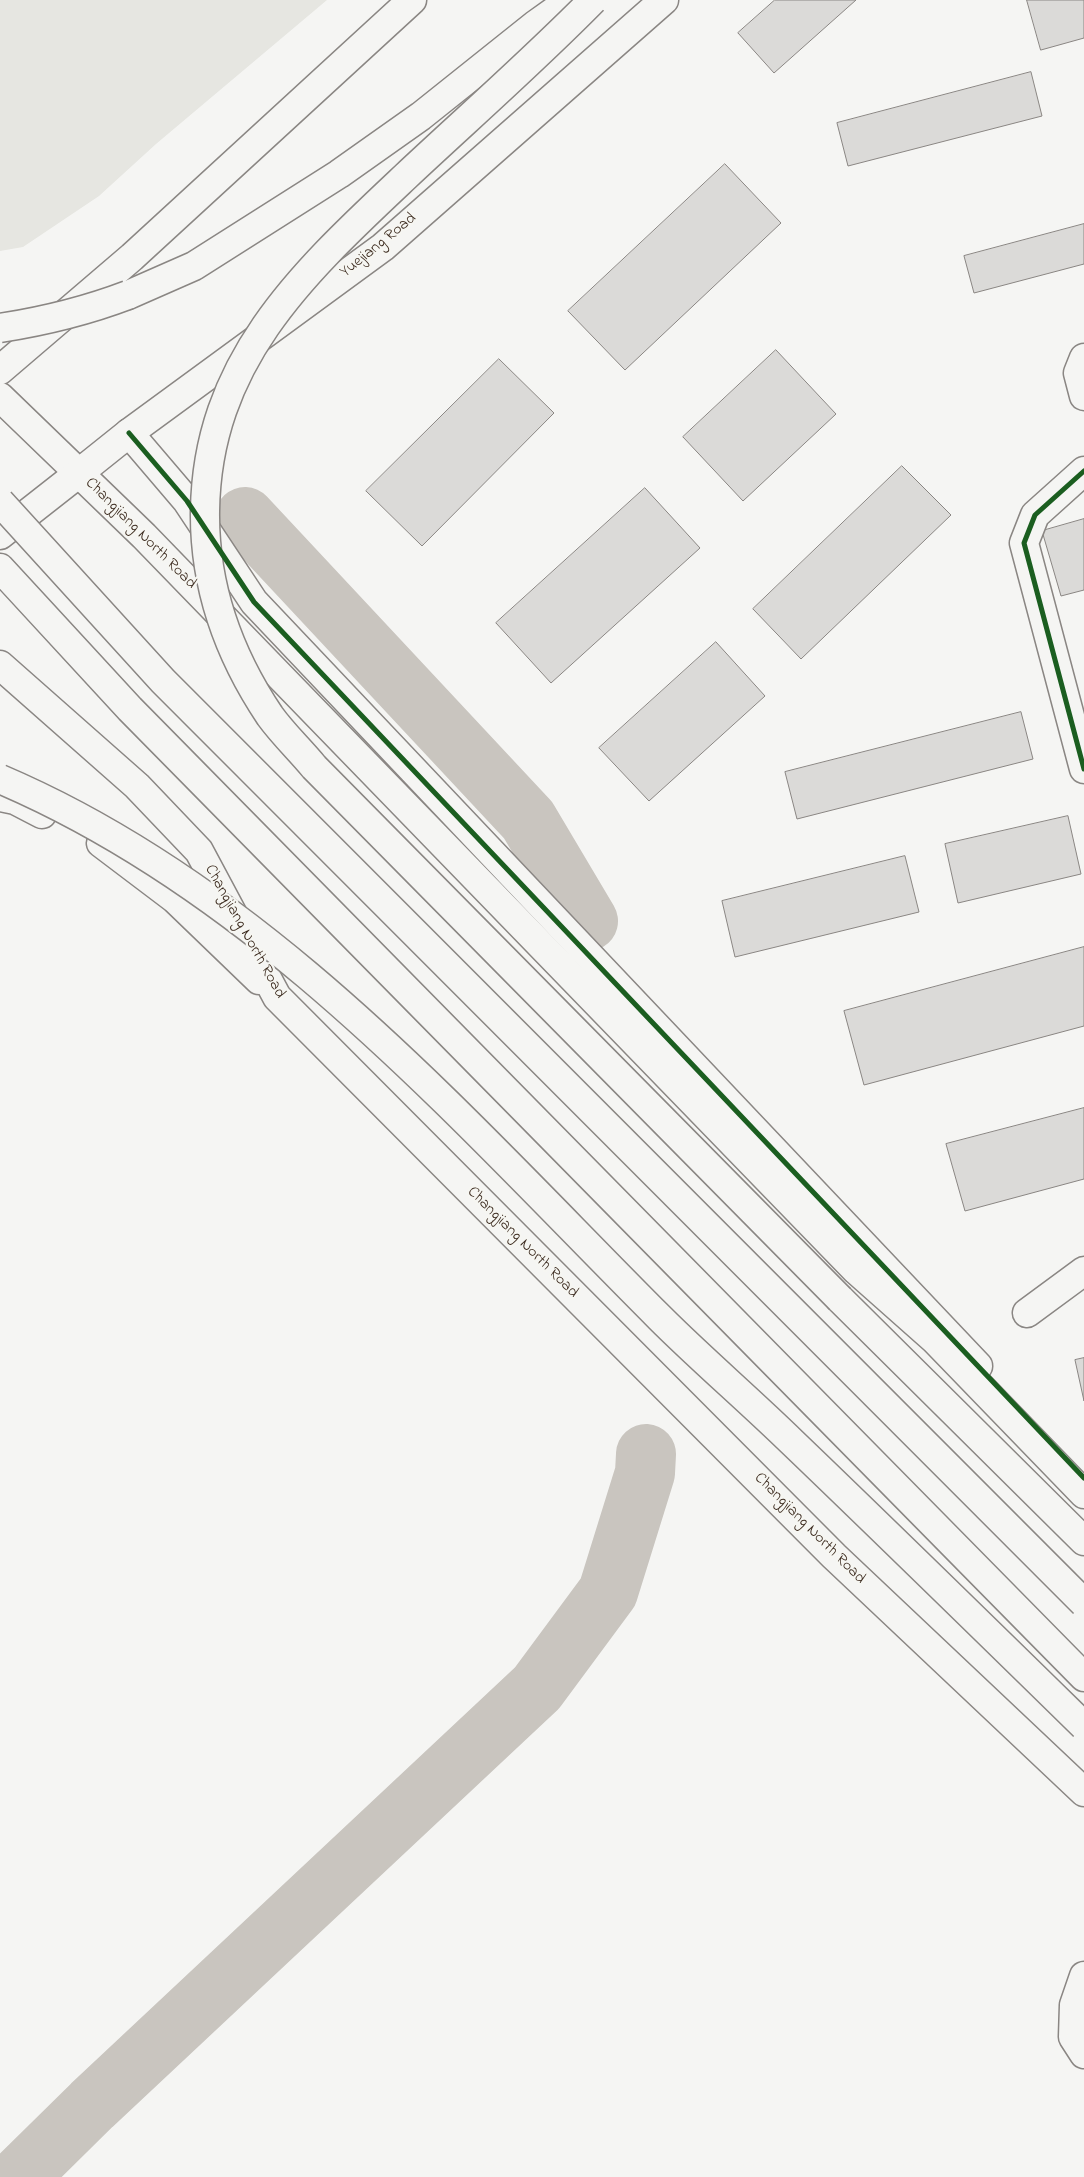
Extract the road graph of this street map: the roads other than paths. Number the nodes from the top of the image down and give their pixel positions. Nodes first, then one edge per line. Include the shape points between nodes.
1 (412, 0) edge
2 (570, 0) edge
3 (593, 0) edge
4 (664, 0) edge
5 (0, 328) edge
6 (1084, 358) edge
7 (0, 370) edge
8 (1084, 396) edge
9 (0, 398) edge
10 (129, 433) junction
11 (1084, 471) edge
12 (79, 473) junction
13 (0, 502) edge
14 (0, 535) edge
15 (0, 568) edge
16 (0, 665) edge
17 (1084, 769) edge
18 (0, 779) edge
19 (0, 797) edge
20 (277, 997) junction
21 (1084, 1271) edge
22 (1027, 1313) dead end
23 (1084, 1478) edge
24 (1084, 1494) edge
25 (1084, 1541) edge
26 (1084, 1603) edge
27 (1084, 1677) edge
28 (1084, 1726) edge
29 (1062, 1771) junction
30 (1084, 1792) edge
31 (1084, 1804) edge
32 (1084, 1976) edge
33 (1084, 2054) edge

1 - 7 main road, bridge via 132,257
2 - 5 main road, bridge via 421,116 339,174 194,266 83,312
3 - 25 main road, bridge via 547,47 324,253 280,305 244,359 220,416 206,476 204,542 217,608 242,668 271,717 314,767
4 - 10 main road, Yuejiang Road via 383,247
6 - 8 main road via 1078,373
9 - 12 main road
10 - 12 main road, Yuejiang Road
10 - 23 main road, bridge via 187,500 254,602
11 - 17 main road via 1035,515 1024,544
12 - 14 main road, Yuejiang Road
12 - 24 main road, Changjiang North Road via 144,536 856,1270 936,1340
13 - 26 main road, bridge via 163,681
15 - 27 main road via 130,708
16 - 20 main road, Changjiang North Road via 138,786 199,850
18 - 28 main road, bridge via 100,831 204,894 348,1011 437,1094 664,1322
19 - 20 main road via 15,800 108,846 175,899
20 - 29 main road, Changjiang North Road via 827,1548
21 - 22 main road
29 - 30 main road, Changjiang North Road
29 - 31 main road
32 - 33 main road via 1074,2005 1073,2036

